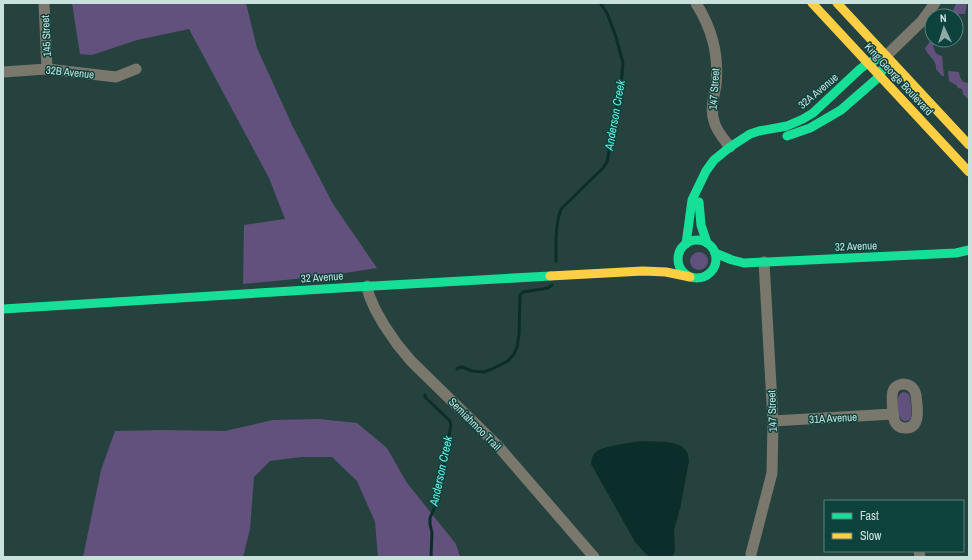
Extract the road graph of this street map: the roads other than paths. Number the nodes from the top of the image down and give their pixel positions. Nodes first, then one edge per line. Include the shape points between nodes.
1 (44, 3) edge
2 (696, 3) edge
3 (812, 3) edge
4 (837, 3) edge
5 (935, 3) edge
6 (886, 56) junction
7 (868, 63) junction
8 (47, 69) junction
9 (136, 69) dead end
10 (3, 72) edge
11 (880, 76) junction
12 (776, 139) dead end
13 (753, 142) dead end
14 (968, 142) edge
15 (734, 145) junction
16 (969, 172) edge
17 (699, 187) junction
18 (707, 243) junction
19 (686, 244) junction
20 (969, 250) edge
21 (679, 252) junction
22 (714, 253) junction
23 (764, 262) junction
24 (744, 263) junction
25 (643, 271) junction
26 (710, 272) junction
27 (690, 277) junction
28 (367, 286) junction
29 (3, 308) edge
30 (893, 414) dead end
31 (773, 421) junction
32 (594, 557) edge
33 (751, 557) edge

1 - 8 street, 145 Street
2 - 15 street, 147 Street via 710,30 716,59 716,86 712,106 714,122
3 - 7 street, King George Boulevard
4 - 6 street, King George Boulevard
5 - 6 street via 922,21
6 - 7 street, 32A Avenue
6 - 11 street
6 - 14 street, King George Boulevard
7 - 11 street, King George Boulevard
7 - 15 street, 32A Avenue via 813,113 787,126 754,133
8 - 9 street, 32B Avenue via 116,77
8 - 10 street, 32B Avenue
11 - 12 street via 830,117 796,134
11 - 16 street, King George Boulevard
13 - 15 street
15 - 17 street via 710,165
17 - 18 street via 701,225
17 - 19 street via 692,200
18 - 19 street via 695,240
18 - 22 street
19 - 21 street
20 - 23 street, 32 Avenue
21 - 25 street, 32 Avenue via 673,260
21 - 27 street via 679,267
22 - 24 street, 32 Avenue
22 - 26 street via 714,267
23 - 24 street, 32 Avenue
23 - 31 street, 147 Street
24 - 26 street, 32 Avenue
25 - 27 street, 32 Avenue
25 - 28 street, 32 Avenue
26 - 27 street via 701,278
28 - 29 street, 32 Avenue
28 - 32 street, Semiahmoo Trail via 375,310 411,361 498,446
30 - 31 street, 31A Avenue
31 - 33 street, 147 Street via 772,473

